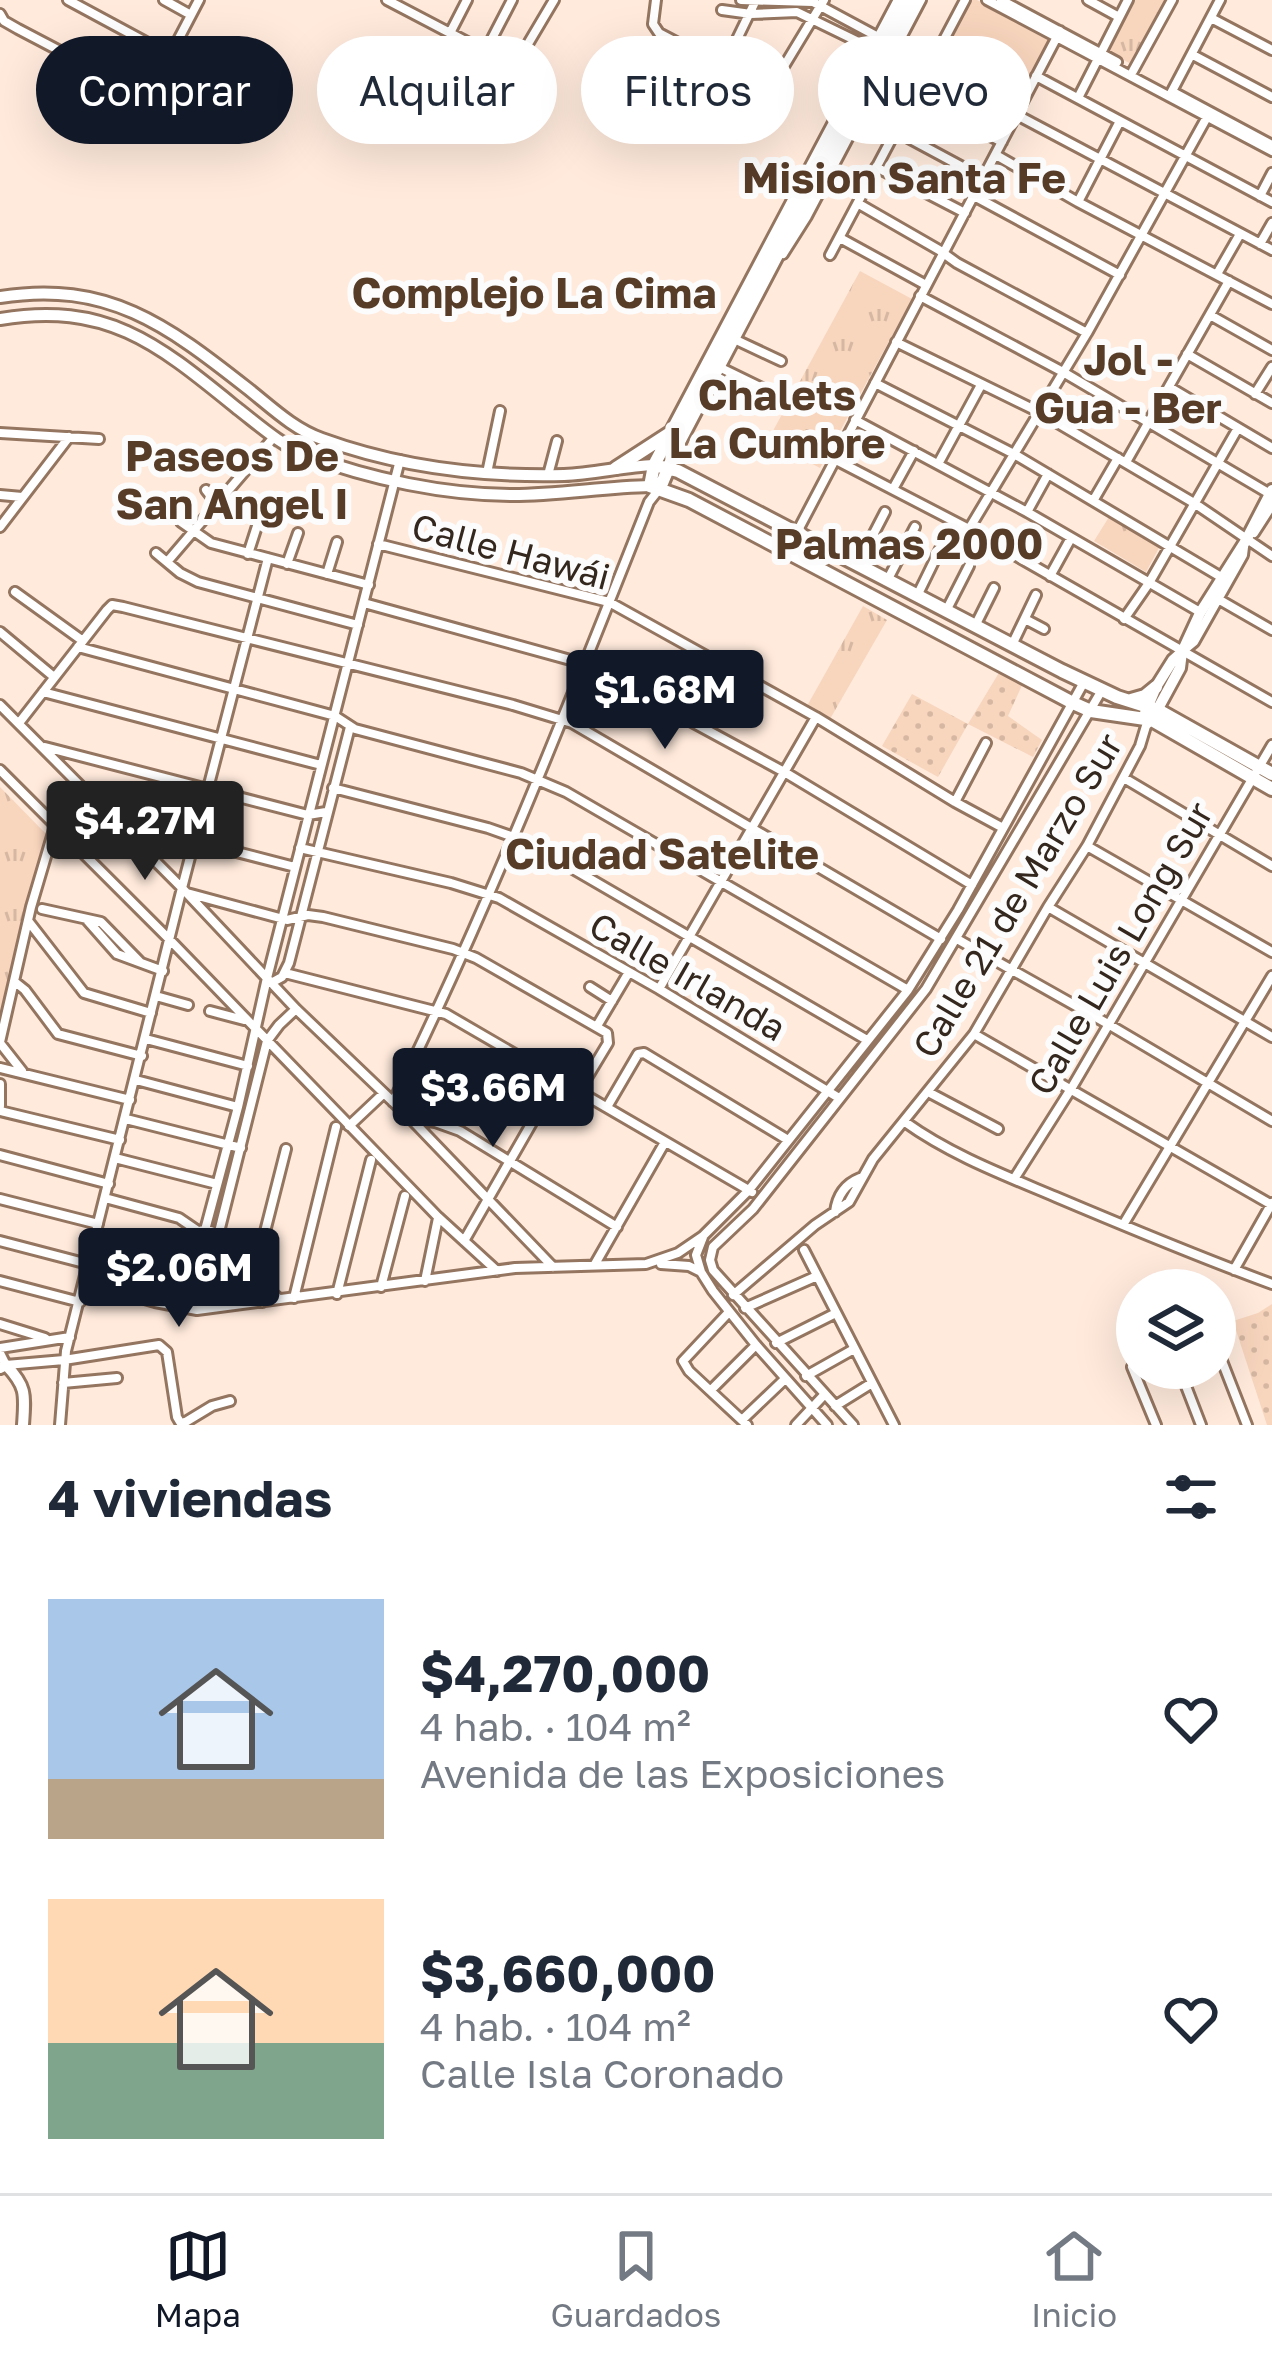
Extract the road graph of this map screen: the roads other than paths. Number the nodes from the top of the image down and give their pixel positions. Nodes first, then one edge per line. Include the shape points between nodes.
1 (68, 0) edge
2 (164, 0) edge
3 (200, 0) edge
4 (388, 0) edge
5 (419, 0) edge
6 (467, 0) edge
7 (512, 0) edge
8 (554, 0) edge
9 (656, 0) edge
10 (741, 0) edge
11 (795, 0) edge
12 (899, 0) edge
13 (911, 0) edge
14 (921, 0) edge
15 (965, 0) edge
16 (987, 0) edge
17 (1001, 0) edge
18 (1088, 0) edge
19 (1128, 0) edge
20 (1172, 0) edge
21 (1220, 0) edge
22 (755, 2) edge
23 (822, 3) edge
24 (722, 10) dead end
25 (797, 12) junction
26 (412, 13) junction
27 (0, 14) edge
28 (751, 14) junction
29 (191, 15) junction
30 (1119, 17) junction
31 (1211, 18) junction
32 (814, 19) junction
33 (450, 33) junction
34 (1059, 34) junction
35 (135, 36) edge
36 (180, 36) edge
37 (456, 36) edge
38 (493, 36) edge
39 (533, 36) edge
40 (663, 36) edge
41 (740, 36) edge
42 (857, 36) edge
43 (866, 36) edge
44 (881, 36) edge
45 (902, 36) edge
46 (946, 36) edge
47 (36, 39) edge
48 (1272, 50) edge
49 (794, 51) edge
50 (1099, 55) junction
51 (1193, 55) junction
52 (1133, 71) junction
53 (1036, 76) junction
54 (1031, 86) edge
55 (1170, 94) junction
56 (1272, 97) edge
57 (1078, 98) junction
58 (1031, 117) edge
59 (1207, 117) junction
60 (1120, 121) junction
61 (824, 144) edge
62 (845, 144) edge
63 (888, 144) edge
64 (918, 144) edge
65 (1001, 144) edge
66 (1272, 148) edge
67 (996, 155) junction
68 (1186, 156) junction
69 (1100, 158) junction
70 (876, 167) junction
71 (1272, 172) edge
72 (983, 178) junction
73 (1166, 194) junction
74 (974, 196) junction
75 (1260, 196) junction
76 (1078, 202) junction
77 (1272, 202) edge
78 (859, 204) junction
79 (965, 213) junction
80 (1272, 223) edge
81 (1240, 234) junction
82 (1142, 236) junction
83 (840, 238) junction
84 (1260, 244) junction
85 (1272, 250) edge
86 (944, 253) junction
87 (830, 255) dead end
88 (773, 263) junction
89 (1120, 275) junction
90 (1217, 275) junction
91 (1229, 281) junction
92 (926, 285) junction
93 (6, 296) edge
94 (920, 296) junction
95 (1272, 304) edge
96 (1210, 315) junction
97 (15, 316) junction
98 (0, 319) edge
99 (1087, 333) junction
100 (734, 339) junction
101 (185, 340) junction
102 (896, 342) junction
103 (1272, 350) edge
104 (1187, 354) junction
105 (171, 357) junction
106 (781, 361) dead end
107 (719, 367) junction
108 (1272, 368) edge
109 (1064, 373) junction
110 (875, 382) junction
111 (981, 385) junction
112 (1169, 387) junction
113 (766, 390) dead end
114 (1256, 394) junction
115 (1272, 404) edge
116 (500, 411) dead end
117 (1039, 412) junction
118 (855, 420) junction
119 (1148, 424) junction
120 (960, 426) junction
121 (1238, 428) junction
122 (0, 433) edge
123 (671, 433) junction
124 (69, 437) junction
125 (274, 437) junction
126 (99, 439) dead end
127 (557, 441) dead end
128 (1272, 448) edge
129 (914, 452) junction
130 (1014, 454) junction
131 (232, 458) dead end
132 (834, 459) junction
133 (400, 460) junction
134 (1122, 460) junction
135 (416, 463) junction
136 (1218, 463) junction
137 (938, 464) junction
138 (661, 466) junction
139 (616, 469) junction
140 (244, 470) junction
141 (1048, 474) junction
142 (487, 475) junction
143 (548, 475) junction
144 (395, 480) junction
145 (411, 484) junction
146 (655, 487) junction
147 (893, 489) junction
148 (206, 490) dead end
149 (991, 492) junction
150 (0, 495) edge
151 (1271, 496) edge
152 (23, 497) junction
153 (1093, 501) junction
154 (1194, 503) junction
155 (217, 504) junction
156 (885, 512) dead end
157 (1027, 512) junction
158 (182, 522) dead end
159 (258, 523) dead end
160 (0, 527) edge
161 (915, 527) dead end
162 (969, 530) junction
163 (195, 531) junction
164 (298, 533) dead end
165 (796, 534) junction
166 (1071, 538) junction
167 (1246, 541) junction
168 (337, 542) dead end
169 (379, 544) junction
170 (942, 545) dead end
171 (1170, 546) junction
172 (156, 553) dead end
173 (248, 554) junction
174 (1272, 556) edge
175 (268, 559) junction
176 (167, 562) junction
177 (287, 564) junction
178 (857, 566) junction
179 (969, 566) dead end
180 (327, 574) junction
181 (1050, 576) junction
182 (1221, 578) junction
183 (887, 581) junction
184 (1149, 583) junction
185 (369, 585) junction
186 (994, 588) dead end
187 (15, 592) dead end
188 (917, 596) junction
189 (1036, 596) dead end
190 (258, 597) junction
191 (1218, 599) junction
192 (609, 602) junction
193 (364, 603) junction
194 (946, 611) junction
195 (1200, 613) junction
196 (1025, 619) junction
197 (1124, 619) junction
198 (358, 625) junction
199 (975, 626) junction
200 (1044, 629) dead end
201 (1272, 630) edge
202 (0, 632) edge
203 (248, 638) junction
204 (81, 644) junction
205 (1012, 645) junction
206 (1182, 652) junction
207 (585, 664) junction
208 (348, 665) junction
209 (54, 677) junction
210 (1084, 682) junction
211 (235, 688) junction
212 (1156, 688) junction
213 (1102, 690) junction
214 (43, 692) junction
215 (1126, 700) junction
216 (1272, 702) edge
217 (1073, 703) junction
218 (0, 705) edge
219 (1091, 711) junction
220 (335, 716) junction
221 (816, 716) junction
222 (1149, 716) junction
223 (562, 720) junction
224 (19, 723) junction
225 (350, 727) junction
226 (221, 740) junction
227 (986, 743) dead end
228 (1272, 745) edge
229 (44, 747) junction
230 (321, 764) junction
231 (0, 770) edge
232 (785, 773) junction
233 (1261, 773) edge
234 (537, 778) junction
235 (1123, 778) junction
236 (333, 788) junction
237 (1272, 789) edge
238 (208, 790) junction
239 (955, 802) junction
240 (326, 812) junction
241 (308, 815) junction
242 (116, 820) junction
243 (55, 824) junction
244 (1003, 828) junction
245 (752, 830) junction
246 (1217, 835) junction
247 (513, 836) junction
248 (196, 840) junction
249 (1087, 846) junction
250 (300, 848) junction
251 (317, 850) junction
252 (1272, 866) edge
253 (295, 867) junction
254 (721, 882) junction
255 (971, 885) junction
256 (184, 891) junction
257 (489, 895) junction
258 (1181, 899) junction
259 (1048, 907) junction
260 (42, 909) dead end
261 (301, 918) junction
262 (282, 920) junction
263 (28, 922) junction
264 (689, 938) junction
265 (941, 939) junction
266 (957, 939) junction
267 (170, 940) junction
268 (1272, 952) edge
269 (464, 953) junction
270 (1145, 962) junction
271 (163, 971) junction
272 (1012, 971) junction
273 (629, 972) junction
274 (285, 973) junction
275 (1272, 976) edge
276 (269, 980) junction
277 (15, 982) junction
278 (590, 987) dead end
279 (659, 989) junction
280 (908, 990) junction
281 (156, 996) junction
282 (613, 1001) junction
283 (188, 1005) dead end
284 (296, 1009) junction
285 (438, 1010) junction
286 (210, 1012) dead end
287 (152, 1013) junction
288 (1245, 1020) junction
289 (1108, 1024) junction
290 (252, 1026) junction
291 (597, 1026) junction
292 (974, 1034) junction
293 (1272, 1037) edge
294 (146, 1039) junction
295 (867, 1040) junction
296 (267, 1041) junction
297 (0, 1043) edge
298 (142, 1056) junction
299 (248, 1066) junction
300 (0, 1068) edge
301 (23, 1072) junction
302 (557, 1078) junction
303 (136, 1080) junction
304 (0, 1084) edge
305 (1209, 1084) junction
306 (828, 1089) junction
307 (1071, 1089) junction
308 (579, 1091) junction
309 (384, 1093) junction
310 (929, 1093) junction
311 (839, 1098) junction
312 (130, 1100) junction
313 (393, 1102) junction
314 (238, 1107) junction
315 (607, 1108) junction
316 (0, 1109) edge
317 (125, 1118) junction
318 (410, 1118) junction
319 (1272, 1121) edge
320 (905, 1122) junction
321 (349, 1126) junction
322 (336, 1127) dead end
323 (998, 1129) dead end
324 (120, 1139) junction
325 (788, 1140) junction
326 (665, 1142) junction
327 (228, 1145) junction
328 (241, 1148) junction
329 (1171, 1148) junction
330 (286, 1149) dead end
331 (0, 1155) edge
332 (115, 1159) junction
333 (371, 1160) dead end
334 (511, 1163) junction
335 (1014, 1179) junction
336 (109, 1184) junction
337 (217, 1184) junction
338 (749, 1190) junction
339 (405, 1196) dead end
340 (106, 1198) junction
341 (761, 1198) junction
342 (0, 1199) edge
343 (490, 1200) junction
344 (1272, 1204) edge
345 (438, 1217) junction
346 (98, 1224) junction
347 (1124, 1225) junction
348 (617, 1227) junction
349 (202, 1231) junction
350 (218, 1236) junction
351 (703, 1236) junction
352 (95, 1239) junction
353 (0, 1240) edge
354 (464, 1241) junction
355 (222, 1248) junction
356 (804, 1250) dead end
357 (188, 1253) junction
358 (213, 1262) junction
359 (88, 1264) junction
360 (646, 1264) junction
361 (594, 1266) junction
362 (553, 1267) junction
363 (1232, 1269) edge
364 (1235, 1269) edge
365 (496, 1270) junction
366 (1236, 1271) edge
367 (701, 1272) junction
368 (254, 1275) junction
369 (818, 1276) junction
370 (0, 1281) edge
371 (425, 1281) junction
372 (84, 1282) junction
373 (1272, 1284) edge
374 (381, 1287) junction
375 (337, 1294) junction
376 (733, 1295) junction
377 (294, 1298) junction
378 (280, 1300) junction
379 (80, 1303) junction
380 (262, 1303) junction
381 (745, 1308) junction
382 (729, 1312) junction
383 (836, 1312) junction
384 (0, 1324) edge
385 (70, 1337) junction
386 (50, 1339) junction
387 (776, 1343) junction
388 (755, 1345) junction
389 (854, 1348) junction
390 (1, 1358) edge
391 (64, 1360) junction
392 (806, 1376) junction
393 (117, 1378) dead end
394 (785, 1379) junction
395 (63, 1383) junction
396 (872, 1383) junction
397 (1143, 1389) edge
398 (1187, 1389) edge
399 (1233, 1389) edge
400 (711, 1390) junction
401 (824, 1395) junction
402 (230, 1401) dead end
403 (835, 1406) junction
404 (813, 1409) junction
405 (744, 1422) edge
406 (892, 1422) edge
407 (22, 1425) edge
408 (60, 1425) edge
409 (796, 1425) edge
410 (827, 1425) edge
411 (853, 1425) edge
412 (879, 1425) edge
413 (1156, 1425) edge
414 (1202, 1425) edge
415 (1247, 1425) edge

1 - 35 street
2 - 29 street
3 - 29 street
4 - 26 street
5 - 26 street
6 - 33 street
7 - 38 street
8 - 39 street
9 - 40 street via 653,24
10 - 22 street
11 - 22 street
11 - 23 street
11 - 25 street
12 - 44 main road
13 - 88 main road
14 - 45 street
15 - 46 street
16 - 34 street
17 - 34 street
18 - 30 street
19 - 30 street
20 - 52 street
21 - 31 street
22 - 28 street
23 - 32 street
23 - 43 street
24 - 28 street
25 - 28 street
25 - 32 street
26 - 33 street
27 - 47 street
28 - 41 street
29 - 36 street
30 - 50 street
31 - 48 street
31 - 51 street
32 - 42 street
32 - 49 street
33 - 37 street
34 - 50 street
34 - 53 street
50 - 52 street
50 - 55 street
50 - 57 street
51 - 55 street
51 - 56 street
52 - 55 street
53 - 54 street
53 - 57 street
55 - 59 street
55 - 66 street
57 - 60 street
58 - 69 street
59 - 66 street
59 - 68 street
60 - 68 street
60 - 69 street
61 - 123 main road
62 - 88 street
63 - 70 street
64 - 72 street
65 - 67 street
67 - 72 street
67 - 76 street
68 - 73 street
68 - 75 street
69 - 73 street
69 - 76 street
70 - 78 street
70 - 79 street
71 - 75 street
72 - 74 street
73 - 81 street
73 - 82 street
74 - 79 street
74 - 89 street
75 - 77 street
76 - 82 street
78 - 83 street
78 - 86 street
79 - 86 street
80 - 84 street
81 - 84 street
81 - 90 street
82 - 89 street
82 - 90 street
83 - 87 street
83 - 92 street
84 - 85 street
86 - 92 street
86 - 99 street
88 - 100 main road
89 - 99 street
90 - 91 street
91 - 95 street
91 - 96 street
92 - 94 street
93 - 97 street
93 - 101 street via 60,293 110,302
94 - 102 street
94 - 109 street
96 - 103 street
96 - 104 street
97 - 98 street
97 - 105 street via 104,322
99 - 109 street
100 - 106 street
100 - 107 main road
101 - 105 street
101 - 133 street via 303,430
102 - 110 street
102 - 111 street
104 - 112 street
104 - 114 street
105 - 125 street
107 - 113 street
107 - 138 main road
108 - 114 street
109 - 117 street
109 - 119 street
110 - 118 street
110 - 120 street
111 - 117 street
111 - 120 street
112 - 119 street
112 - 121 street
114 - 115 street
116 - 142 street
117 - 130 street
117 - 134 street
118 - 129 street
118 - 132 street
119 - 134 street
119 - 136 street
120 - 130 street
120 - 137 street
121 - 128 street
121 - 136 street
122 - 124 street
123 - 138 main road
123 - 139 main road
124 - 126 street
124 - 152 street
125 - 140 street
125 - 144 street
127 - 143 street
129 - 137 street
129 - 147 street
130 - 141 street
130 - 149 street
131 - 140 street
132 - 147 street
132 - 165 street
133 - 135 street
133 - 144 street
134 - 153 street
134 - 154 street
135 - 142 street
135 - 145 street
136 - 151 street
136 - 154 street
137 - 149 street
138 - 139 street
138 - 146 main road
138 - 165 main road
139 - 143 street
140 - 155 street
141 - 153 street
141 - 157 street
142 - 143 street
144 - 145 street
144 - 169 street
145 - 146 street via 507,495
146 - 192 street
146 - 217 main road
147 - 162 street
148 - 155 street
149 - 157 street
149 - 162 street
150 - 152 street
151 - 167 street
152 - 160 street
153 - 171 street
154 - 167 street
154 - 171 street
155 - 163 street
156 - 178 street
157 - 166 street
158 - 163 street
159 - 173 street
161 - 183 street
162 - 181 street
163 - 173 street
163 - 176 street
164 - 177 street
165 - 178 main road
166 - 181 street
166 - 184 street
167 - 174 street
167 - 182 street
167 - 191 street
168 - 180 street
169 - 185 street
169 - 192 street, Calle Hawái
170 - 188 street
171 - 182 street
171 - 184 street
172 - 176 street
173 - 175 street
175 - 177 street
175 - 190 street
176 - 190 street via 189,579
177 - 180 street
178 - 183 main road
179 - 194 street
180 - 185 street
181 - 197 street
182 - 195 street
183 - 188 main road
184 - 195 street
184 - 197 street
185 - 193 street
186 - 199 street
187 - 204 street
188 - 194 main road
189 - 196 street
190 - 198 street
190 - 203 street
191 - 201 street
191 - 206 street
192 - 207 street
192 - 221 street, Calle Hawái
193 - 198 street
193 - 207 street
194 - 199 main road
195 - 206 street
196 - 200 street
196 - 205 street
197 - 206 street
198 - 208 street
199 - 205 main road
202 - 209 street
203 - 204 street via 112,605
203 - 208 street
203 - 211 street
204 - 209 street
204 - 211 street
205 - 210 main road
206 - 212 street
206 - 216 street
206 - 222 street
207 - 223 street
207 - 232 street
208 - 220 street
208 - 223 street
209 - 214 street
210 - 213 main road
210 - 217 street
211 - 220 street
211 - 226 street
212 - 215 main road
212 - 222 street
213 - 215 main road
213 - 219 street
214 - 224 street
214 - 226 street
215 - 222 main road
217 - 219 main road
217 - 244 street
218 - 224 street
219 - 222 main road
219 - 266 street
220 - 225 street
220 - 230 street
221 - 232 street
221 - 239 street, Calle Hawái
222 - 233 main road
222 - 235 street, Calle 21 de Marzo Sur
223 - 234 street
223 - 245 street
224 - 229 street
225 - 234 street
225 - 236 street
226 - 230 street
226 - 238 street
227 - 239 street
228 - 233 street, Calle Luis Long Sur
229 - 238 street
229 - 242 street
230 - 241 street
231 - 243 street
232 - 245 street
232 - 255 street
233 - 237 main road
233 - 246 street, Calle Luis Long Sur
234 - 247 street
234 - 254 street
235 - 246 street
235 - 249 street, Calle 21 de Marzo Sur
236 - 240 street
236 - 247 street
238 - 241 street
238 - 248 street
239 - 244 street, Calle Hawái
240 - 241 street
240 - 251 street
241 - 250 street
242 - 248 street
242 - 256 street
243 - 263 street
243 - 267 street
244 - 255 street
245 - 254 street
245 - 265 street
246 - 252 street
246 - 258 street, Calle Luis Long Sur
247 - 257 street
247 - 264 street
248 - 253 street
248 - 256 street
249 - 258 street
249 - 259 street, Calle 21 de Marzo Sur
250 - 251 street, Calle Irlanda
250 - 253 street
251 - 257 street, Calle Irlanda
251 - 261 street
253 - 262 street
254 - 264 street
254 - 280 street
255 - 265 street
256 - 262 street
256 - 267 street
256 - 276 street
257 - 269 street
257 - 273 street, Calle Irlanda
258 - 268 street
258 - 270 street, Calle Luis Long Sur
259 - 270 street
259 - 272 street, Calle 21 de Marzo Sur
260 - 271 street via 86,919 114,952
261 - 262 street
261 - 269 street via 323,916
261 - 274 street
262 - 276 street
263 - 277 street
263 - 287 street via 84,993
264 - 279 street
264 - 295 street
265 - 280 street
266 - 272 street
266 - 311 street
267 - 271 street
267 - 290 street
269 - 285 street
269 - 291 street
270 - 288 street
270 - 289 street, Calle Luis Long Sur
271 - 281 street
272 - 289 street
272 - 292 street, Calle 21 de Marzo Sur
273 - 279 street, Calle Irlanda
273 - 282 street
274 - 276 street
274 - 285 street
275 - 288 street
276 - 284 street
276 - 290 street
277 - 297 street
277 - 298 street via 58,1034
278 - 282 street
279 - 306 street, Calle Irlanda
280 - 295 street
281 - 283 street
281 - 287 street
282 - 291 street
284 - 296 street
284 - 309 street
285 - 302 street
285 - 313 street
286 - 290 street
287 - 294 street
288 - 293 street
288 - 305 street
289 - 305 street
289 - 307 street, Calle Luis Long Sur
290 - 296 street
290 - 299 street
291 - 308 street via 609,1039
292 - 307 street
292 - 310 street, Calle 21 de Marzo Sur
294 - 298 street
294 - 299 street
295 - 306 street
296 - 321 street
296 - 328 street
297 - 301 street
298 - 303 street
299 - 314 street
300 - 301 street
301 - 312 street
302 - 308 street
302 - 334 street
303 - 312 street
303 - 314 street
304 - 316 street
305 - 319 street
305 - 329 street
306 - 311 street, Calle Irlanda
306 - 325 street
307 - 329 street
307 - 335 street, Calle Luis Long Sur
308 - 315 street
309 - 313 street
309 - 321 street
310 - 320 street, Calle 21 de Marzo Sur
310 - 323 street
311 - 341 street
312 - 317 street
313 - 318 street
314 - 327 street
315 - 325 street via 640,1052
315 - 326 street
316 - 324 street
317 - 324 street
317 - 327 street
318 - 334 street via 447,1125
318 - 343 street
320 - 335 street
320 - 376 street, Calle 21 de Marzo Sur via 849,1202
321 - 345 street
322 - 377 street
324 - 332 street
325 - 338 street
326 - 338 street
326 - 348 street
327 - 328 street
327 - 337 street
328 - 350 street
329 - 344 street
329 - 347 street
330 - 368 street
331 - 336 street
332 - 336 street
332 - 337 street
333 - 375 street
334 - 343 street
334 - 348 street
335 - 347 street
336 - 340 street
337 - 349 street
338 - 341 street
338 - 351 street
339 - 374 street
340 - 346 street
340 - 349 street
341 - 376 street via 712,1247 713,1270
342 - 346 street
343 - 354 street
343 - 362 street
344 - 364 street
345 - 354 street
345 - 371 street
346 - 352 street
347 - 363 street
348 - 361 street
349 - 350 street
349 - 357 street via 190,1238
350 - 355 street
351 - 360 street
351 - 367 street
352 - 357 street via 161,1257
352 - 359 street
353 - 359 street
354 - 365 street
355 - 358 street
355 - 368 street
356 - 369 street
357 - 358 street
358 - 380 street
359 - 372 street
360 - 361 street
360 - 367 street
361 - 362 street
362 - 365 street
365 - 371 street
366 - 373 street
367 - 382 street
368 - 378 street
369 - 381 street
369 - 383 street
370 - 379 street
371 - 374 street
372 - 379 street
372 - 380 street via 186,1309
374 - 375 street
375 - 377 street
376 - 381 street
377 - 378 street
378 - 380 street
379 - 385 street
381 - 387 street
382 - 388 street
382 - 400 street via 683,1361
383 - 387 street
383 - 389 street
384 - 386 street
385 - 386 street
385 - 391 street
386 - 390 street
387 - 392 street
388 - 394 street
388 - 400 street
389 - 392 street
389 - 396 street
390 - 391 street
390 - 407 street via 24,1388
391 - 395 street
391 - 402 street via 163,1346 184,1424
392 - 401 street
393 - 395 street
394 - 404 street
394 - 405 street
395 - 408 street
396 - 403 street
396 - 406 street
397 - 413 street
398 - 414 street
399 - 415 street
400 - 405 street
401 - 403 street
401 - 404 street
403 - 411 street
404 - 409 street
404 - 410 street
406 - 412 street

